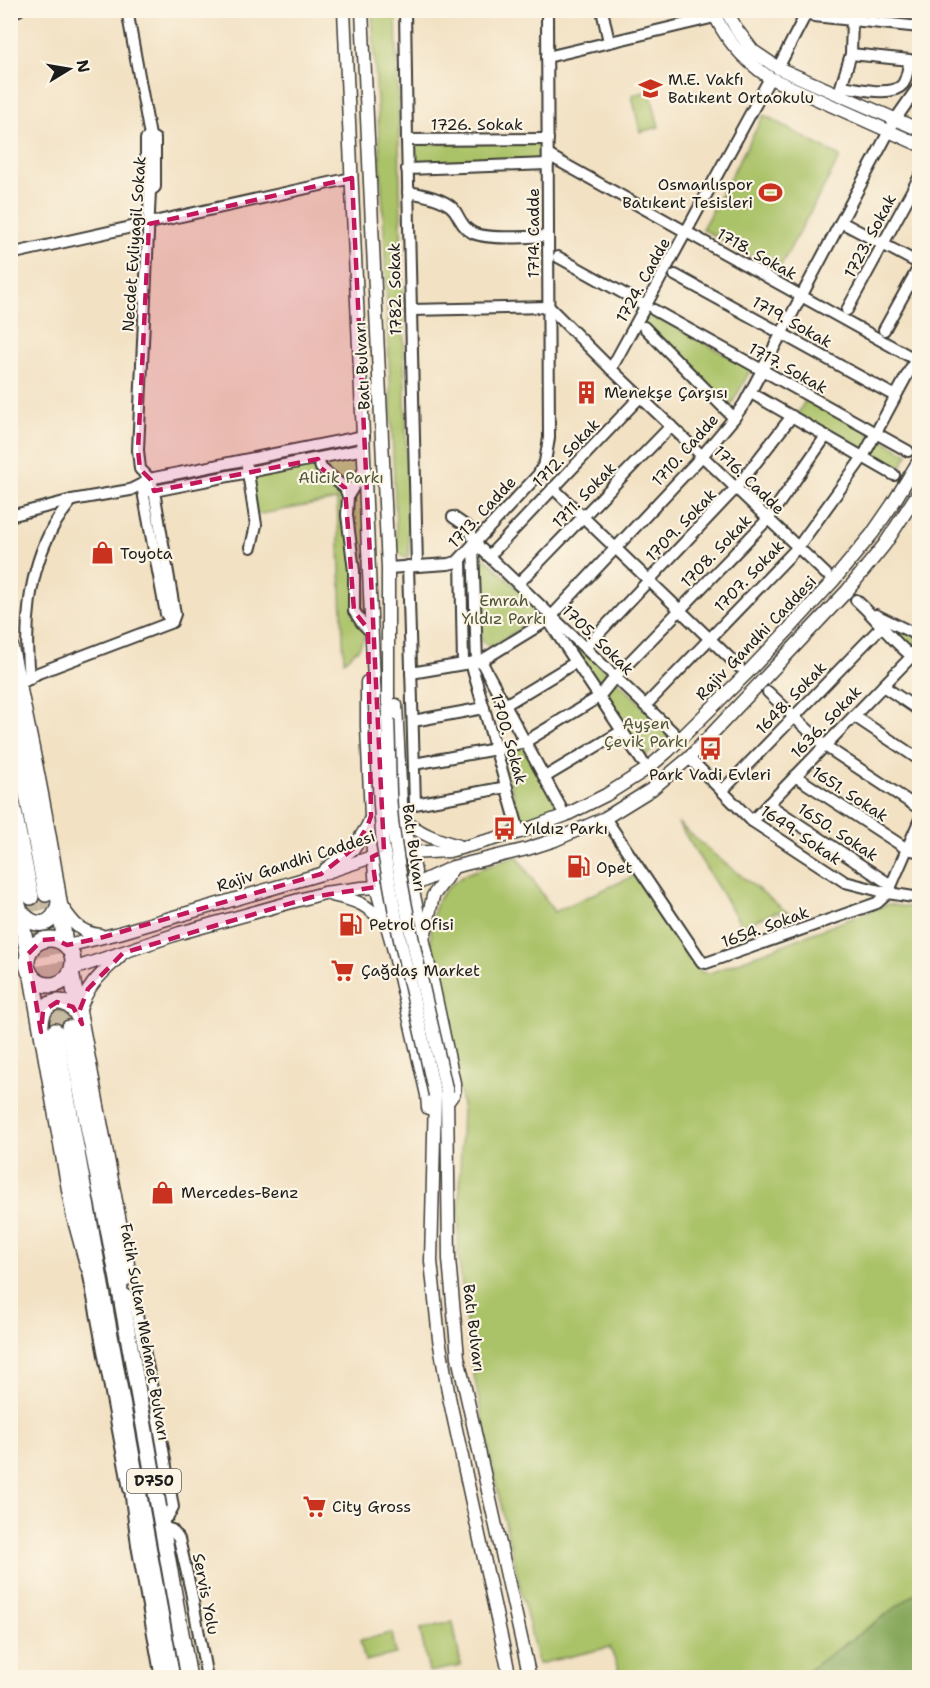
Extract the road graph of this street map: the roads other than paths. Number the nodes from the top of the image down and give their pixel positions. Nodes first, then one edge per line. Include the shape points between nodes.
1 (19, 10) edge
2 (127, 10) edge
3 (344, 10) edge
4 (362, 10) edge
5 (405, 10) edge
6 (547, 10) edge
7 (602, 10) edge
8 (10, 11) edge
9 (718, 13) edge
10 (811, 13) edge
11 (852, 20) junction
12 (920, 27) edge
13 (609, 42) junction
14 (851, 54) junction
15 (547, 57) junction
16 (774, 73) junction
17 (920, 84) edge
18 (840, 90) junction
19 (892, 125) junction
20 (920, 130) edge
21 (548, 139) junction
22 (407, 140) junction
23 (920, 145) edge
24 (548, 160) junction
25 (407, 169) junction
26 (920, 176) edge
27 (352, 178) junction
28 (408, 192) junction
29 (841, 222) junction
30 (149, 224) junction
31 (687, 232) junction
32 (548, 236) junction
33 (883, 244) junction
34 (10, 254) edge
35 (558, 257) dead end
36 (920, 264) edge
37 (675, 275) dead end
38 (802, 296) junction
39 (549, 307) junction
40 (650, 308) junction
41 (411, 310) junction
42 (847, 310) dead end
43 (644, 327) dead end
44 (884, 330) dead end
45 (782, 334) junction
46 (918, 357) edge
47 (611, 369) junction
48 (763, 371) junction
49 (751, 393) junction
50 (895, 396) junction
51 (640, 397) junction
52 (792, 416) junction
53 (734, 418) junction
54 (671, 426) junction
55 (875, 433) junction
56 (364, 436) junction
57 (826, 436) junction
58 (364, 449) junction
59 (908, 451) dead end
60 (547, 455) joint
61 (702, 456) junction
62 (863, 457) junction
63 (318, 459) junction
64 (920, 459) edge
65 (246, 460) junction
66 (365, 467) junction
67 (248, 472) junction
68 (894, 476) dead end
69 (147, 486) junction
70 (553, 488) junction
71 (736, 488) junction
72 (920, 490) edge
73 (348, 496) junction
74 (72, 500) junction
75 (10, 516) edge
76 (453, 517) dead end
77 (583, 517) junction
78 (768, 519) junction
79 (474, 544) junction
80 (251, 547) dead end
81 (798, 547) junction
82 (369, 548) junction
83 (616, 548) junction
84 (352, 550) junction
85 (489, 556) junction
86 (461, 559) junction
87 (413, 566) junction
88 (388, 567) junction
89 (826, 574) dead end
90 (649, 580) junction
91 (518, 584) junction
92 (856, 600) dead end
93 (680, 610) junction
94 (371, 611) junction
95 (870, 613) junction
96 (550, 618) junction
97 (882, 626) junction
98 (368, 629) junction
99 (388, 633) junction
100 (917, 638) edge
101 (710, 639) junction
102 (10, 645) edge
103 (585, 648) junction
104 (915, 660) edge
105 (576, 662) junction
106 (473, 663) junction
107 (739, 667) dead end
108 (411, 673) junction
109 (615, 677) junction
110 (24, 682) junction
111 (883, 686) junction
112 (768, 693) dead end
113 (599, 697) junction
114 (10, 705) edge
115 (504, 705) junction
116 (645, 706) junction
117 (484, 708) junction
118 (920, 711) edge
119 (854, 716) junction
120 (794, 717) junction
121 (412, 721) junction
122 (622, 731) junction
123 (674, 733) dead end
124 (525, 741) junction
125 (825, 746) junction
126 (496, 749) junction
127 (688, 758) junction
128 (920, 760) edge
129 (642, 761) dead end
130 (414, 764) junction
131 (795, 776) junction
132 (544, 777) junction
133 (507, 787) junction
134 (10, 791) edge
135 (722, 791) junction
136 (768, 804) junction
137 (561, 807) dead end
138 (920, 809) edge
139 (371, 816) junction
140 (605, 818) junction
141 (920, 819) edge
142 (404, 820) junction
143 (752, 821) junction
144 (517, 824) dead end
145 (463, 847) junction
146 (906, 849) junction
147 (920, 852) edge
148 (410, 853) junction
149 (372, 857) junction
150 (10, 865) edge
151 (453, 867) junction
152 (321, 874) junction
153 (412, 886) junction
154 (376, 888) junction
155 (890, 889) junction
156 (324, 894) junction
157 (920, 898) edge
158 (60, 904) junction
159 (19, 909) junction
160 (387, 925) junction
161 (119, 933) junction
162 (423, 940) junction
163 (66, 945) junction
164 (123, 953) junction
165 (28, 954) junction
166 (72, 971) junction
167 (32, 977) junction
168 (65, 1025) junction
169 (444, 1096) junction
170 (435, 1122) junction
171 (125, 1256) junction
172 (87, 1265) junction
173 (120, 1289) junction
174 (101, 1293) junction
175 (135, 1305) junction
176 (129, 1489) junction
177 (140, 1501) junction
178 (173, 1507) junction
179 (161, 1524) junction
180 (141, 1539) junction
181 (179, 1539) junction
182 (161, 1677) edge
183 (172, 1677) edge
184 (189, 1677) edge
185 (207, 1677) edge
186 (510, 1677) edge
187 (530, 1677) edge

1 - 8 street
2 - 30 street, Necdet Evliyagil Sokak via 150,136 155,139 156,187 150,190
3 - 27 main road, Batı Bulvarı
4 - 88 main road, Batı Bulvarı
5 - 22 street, 1782. Sokak
6 - 15 street, 1714. Cadde
7 - 13 street
9 - 13 street
9 - 16 main road via 726,36 737,50 751,65
10 - 11 street
10 - 16 street, 1724. Cadde
11 - 12 street
11 - 14 street
13 - 15 street
14 - 18 street
14 - 18 street via 910,60 903,84 895,91
15 - 21 street, 1714. Cadde
16 - 18 main road
16 - 19 main road
16 - 31 street, 1724. Cadde
17 - 19 street, 1710. Cadde
18 - 19 main road
19 - 20 main road
19 - 23 main road
19 - 29 street, 1710. Cadde
21 - 22 street, 1726. Sokak
21 - 24 street, 1714. Cadde
22 - 25 street, 1782. Sokak
24 - 25 street
24 - 31 street, 1718. Sokak
24 - 32 street, 1714. Cadde
25 - 28 street, 1782. Sokak
26 - 33 street, 1723. Sokak
27 - 30 street
27 - 56 main road, Batı Bulvarı
28 - 32 street via 432,196 454,210 474,233
28 - 41 street, 1782. Sokak
29 - 33 street
29 - 38 street, 1710. Cadde
30 - 34 street
30 - 69 street, Necdet Evliyagil Sokak via 138,450
31 - 38 street, 1718. Sokak
31 - 40 street, 1724. Cadde
32 - 39 street, 1714. Cadde
33 - 36 street
33 - 42 street, 1723. Sokak
35 - 40 street, 1717. Sokak
36 - 44 street
37 - 45 street, 1719. Sokak
38 - 45 street, 1710. Cadde
38 - 46 street, 1718. Sokak
39 - 41 street
39 - 47 street, 1716. Cadde
39 - 60 street, 1714. Cadde
40 - 47 street, 1724. Cadde
40 - 48 street, 1717. Sokak
41 - 87 street, 1782. Sokak
43 - 53 street
45 - 48 street, 1710. Cadde
45 - 50 street, 1719. Sokak
46 - 50 street, 1707. Sokak
47 - 51 street, 1716. Cadde
48 - 49 street, 1710. Cadde
48 - 55 street, 1717. Sokak
49 - 52 street
49 - 53 street, 1710. Cadde
50 - 55 street, 1707. Sokak
51 - 54 street, 1716. Cadde
51 - 70 street, 1712. Sokak
52 - 57 street
52 - 71 street, 1709. Sokak
53 - 61 street, 1710. Cadde
54 - 61 street, 1716. Cadde
54 - 77 street, 1711. Sokak
55 - 59 street, 1717. Sokak
55 - 62 street, 1707. Sokak
56 - 58 main road, Batı Bulvarı
56 - 65 street
57 - 62 street
57 - 78 street, 1708. Sokak
58 - 63 street
58 - 66 main road, Batı Bulvarı
60 - 79 street, 1713. Cadde via 538,475
61 - 71 street, 1716. Cadde
61 - 83 street, 1710. Cadde
62 - 68 street
62 - 81 street, 1707. Sokak
63 - 67 street
63 - 73 street via 321,468 345,488
64 - 145 main road, Rajiv Gandhi Caddesi via 872,534 833,581 746,674 647,769 576,811 520,832
65 - 67 street
65 - 69 street
66 - 73 street
66 - 82 main road, Batı Bulvarı
67 - 69 street
67 - 80 street via 256,525
69 - 74 street
69 - 110 street via 175,615 172,622 38,673
70 - 77 street
70 - 85 street, 1712. Sokak
71 - 78 street, 1716. Cadde
71 - 90 street, 1709. Sokak
72 - 127 main road, Rajiv Gandhi Caddesi via 847,591
73 - 84 street
74 - 75 street
74 - 110 street via 52,527 36,566 28,608
76 - 79 street, 1705. Sokak via 469,528
77 - 83 street
77 - 91 street, 1711. Sokak
78 - 81 street, 1716. Cadde
78 - 93 street, 1708. Sokak
79 - 85 street, 1705. Sokak
79 - 86 street, 1713. Cadde
79 - 106 street
81 - 89 street, 1716. Cadde
81 - 101 street, 1707. Sokak
82 - 84 street
82 - 94 main road, Batı Bulvarı
83 - 90 street
83 - 96 street, 1710. Cadde
84 - 98 street via 354,611
85 - 91 street, 1705. Sokak
86 - 87 street, 1713. Cadde via 448,564
86 - 106 street
87 - 88 street, 1713. Cadde
87 - 108 street, 1782. Sokak
88 - 99 main road, Batı Bulvarı
90 - 93 street
90 - 103 street, 1709. Sokak
91 - 96 street, 1705. Sokak
92 - 95 street
93 - 101 street
93 - 109 street, 1708. Sokak
94 - 98 main road
94 - 169 main road, Batı Bulvarı, bridge via 383,847 399,935
95 - 97 street
95 - 100 street
96 - 103 street, 1705. Sokak
96 - 105 street
96 - 106 street, 1710. Cadde
97 - 104 street
97 - 120 street, 1648. Sokak
98 - 139 main road via 366,699
99 - 142 main road, Batı Bulvarı via 394,646
99 - 169 main road, Batı Bulvarı, bridge via 394,841
100 - 104 street, 1636. Sokak
101 - 107 street
101 - 116 street, 1707. Sokak
102 - 110 highway
103 - 109 street, 1705. Sokak
104 - 111 street, 1636. Sokak
105 - 113 street
105 - 115 street
106 - 108 street, 1710. Cadde
106 - 115 street
106 - 117 street, 1700. Sokak
108 - 121 street, 1782. Sokak
109 - 113 street, 1708. Sokak
109 - 116 street, 1705. Sokak
110 - 158 highway
111 - 118 street
111 - 119 street, 1636. Sokak
112 - 120 street
113 - 122 street
113 - 124 street
114 - 134 highway via 39,896
115 - 124 street
116 - 123 street, 1705. Sokak
117 - 121 street
117 - 126 street, 1700. Sokak
119 - 125 street, 1636. Sokak
119 - 128 street
120 - 125 street
120 - 135 street, 1648. Sokak
121 - 130 street, 1782. Sokak
122 - 129 street
122 - 132 street
124 - 126 street
124 - 132 street
125 - 131 street, 1636. Sokak
125 - 138 street
126 - 130 street
126 - 133 street, 1700. Sokak
127 - 135 street, 1649. Sokak
127 - 140 main road, Rajiv Gandhi Caddesi via 652,789
130 - 133 street, 1782. Sokak via 415,804
131 - 136 street, 1636. Sokak
131 - 146 street, 1651. Sokak
132 - 137 street
133 - 144 street, 1700. Sokak
135 - 143 street, 1649. Sokak
136 - 143 street, 1636. Sokak
136 - 155 street, 1650. Sokak
139 - 149 main road
139 - 152 main road via 354,848
140 - 151 main road, Rajiv Gandhi Caddesi via 555,840
140 - 155 street, 1654. Sokak via 706,963 877,903
141 - 146 street
142 - 145 main road via 426,836
142 - 148 main road, Batı Bulvarı
143 - 155 street, 1649. Sokak via 845,882
145 - 148 main road, Rajiv Gandhi Caddesi
146 - 147 street, 1651. Sokak
146 - 155 street
148 - 149 main road, Rajiv Gandhi Caddesi via 401,848 389,849
148 - 153 main road, Batı Bulvarı via 415,872
149 - 152 main road, Rajiv Gandhi Caddesi
149 - 154 main road
150 - 159 highway
151 - 153 main road, Rajiv Gandhi Caddesi
151 - 162 main road via 433,896
152 - 161 main road, Rajiv Gandhi Caddesi
153 - 154 main road, Rajiv Gandhi Caddesi via 394,892
153 - 162 main road, Batı Bulvarı
154 - 156 main road, Rajiv Gandhi Caddesi
154 - 160 main road
155 - 157 street, 1649. Sokak
156 - 160 main road via 358,901
156 - 164 main road, Rajiv Gandhi Caddesi via 180,933
158 - 159 highway via 56,916 45,923 24,918
158 - 161 main road via 85,932
158 - 163 highway
159 - 165 highway
160 - 170 main road via 428,1112
161 - 163 main road, Rajiv Gandhi Caddesi
162 - 169 main road, Batı Bulvarı via 454,1083 454,1093
163 - 165 highway via 55,939 42,940
163 - 166 highway via 74,961
164 - 166 main road, Rajiv Gandhi Caddesi
164 - 168 main road via 88,989
165 - 167 highway
166 - 167 highway via 56,985 41,984
166 - 168 highway
167 - 168 highway
168 - 171 highway
168 - 172 highway via 74,1215
168 - 173 highway, Fatih Sultan Mehmet Bulvarı / D750
168 - 174 highway, D750
169 - 170 main road, Batı Bulvarı
169 - 187 main road, Batı Bulvarı via 449,1259 458,1357
170 - 186 main road, Batı Bulvarı via 431,1261 439,1339 448,1397
171 - 173 highway via 126,1276
171 - 175 street
172 - 174 highway
172 - 176 street
173 - 175 street
173 - 179 highway, Fatih Sultan Mehmet Bulvarı / D750
174 - 177 highway, D750
175 - 178 street
176 - 177 street
176 - 180 street
177 - 180 highway, D750
178 - 179 street
178 - 181 street
179 - 181 street, Servis Yolu
179 - 184 highway, Fatih Sultan Mehmet Bulvarı / D750
180 - 182 street
180 - 183 highway, D750
181 - 185 street, Servis Yolu

